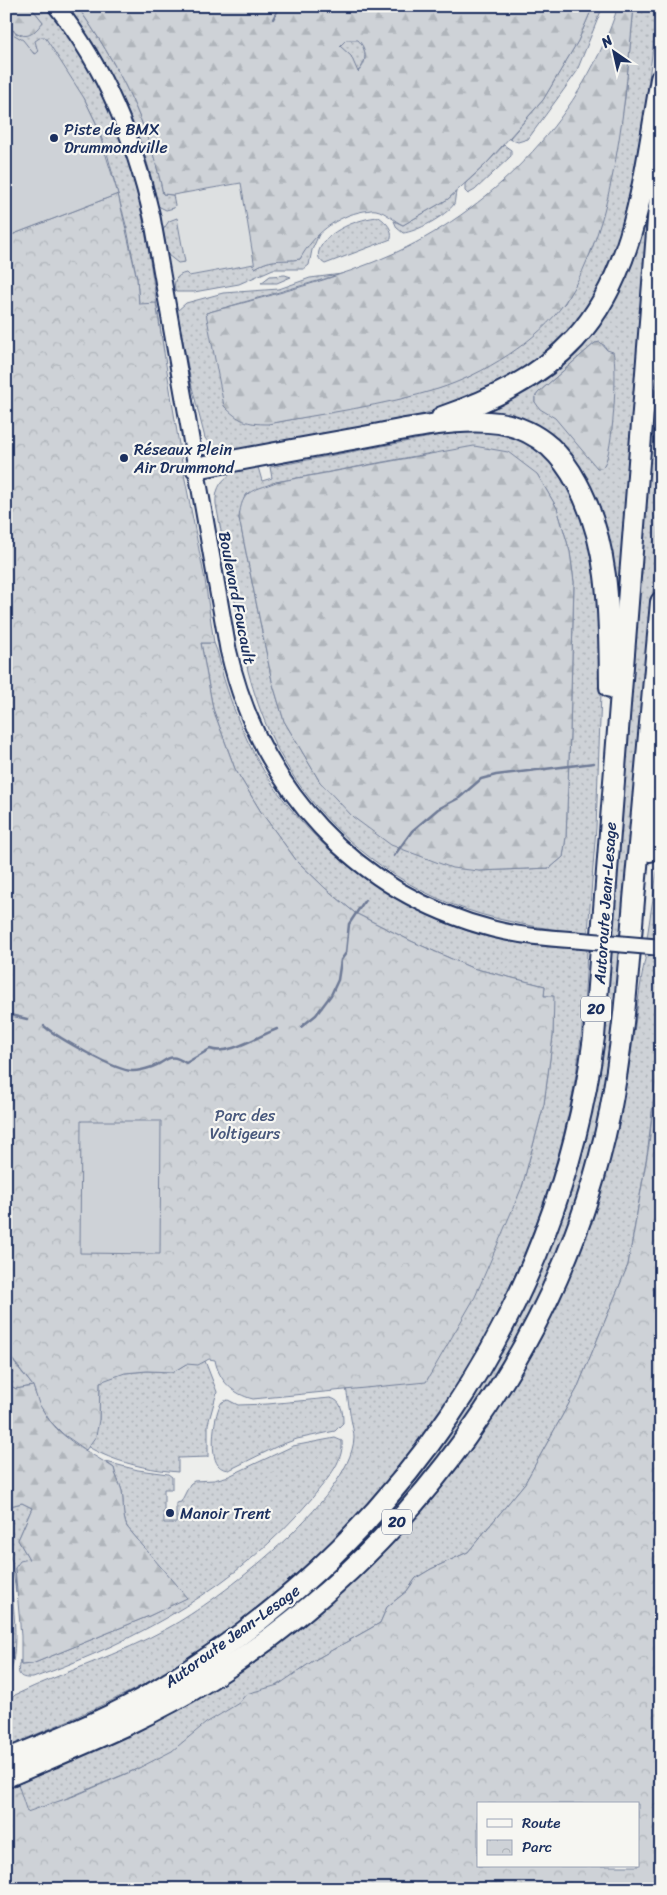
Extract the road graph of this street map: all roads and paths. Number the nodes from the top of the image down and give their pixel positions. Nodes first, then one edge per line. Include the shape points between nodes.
1 (56, 6) edge
2 (661, 79) edge
3 (661, 181) edge
4 (414, 427) junction
5 (196, 468) junction
6 (661, 602) edge
7 (661, 797) edge
8 (612, 810) junction
9 (631, 938) junction
10 (659, 947) edge
11 (6, 1760) edge
12 (6, 1777) edge

1 - 5 street, Boulevard Foucault via 104,80 140,168 152,217
2 - 4 highway via 631,229 612,280 589,321 560,353 516,385 480,403
3 - 8 highway, Autoroute Jean-Lesage / 20
4 - 5 highway
4 - 8 highway via 484,422 523,430 555,452 580,489 599,541 607,590
5 - 10 street, Boulevard Foucault, bridge via 238,688 258,739 276,771 324,832 356,861 389,884 458,918 526,935
6 - 9 highway, Autoroute Jean-Lesage / 20
7 - 9 highway
8 - 11 highway, Autoroute Jean-Lesage / 20 via 594,1037 578,1125 558,1196 530,1270 495,1342 460,1402 426,1451 377,1510 324,1564 273,1609 150,1695 101,1720
9 - 12 highway, Autoroute Jean-Lesage / 20 via 613,1096 584,1206 556,1279 521,1350 492,1400 458,1448 414,1503 363,1558 265,1642 210,1679 150,1713

